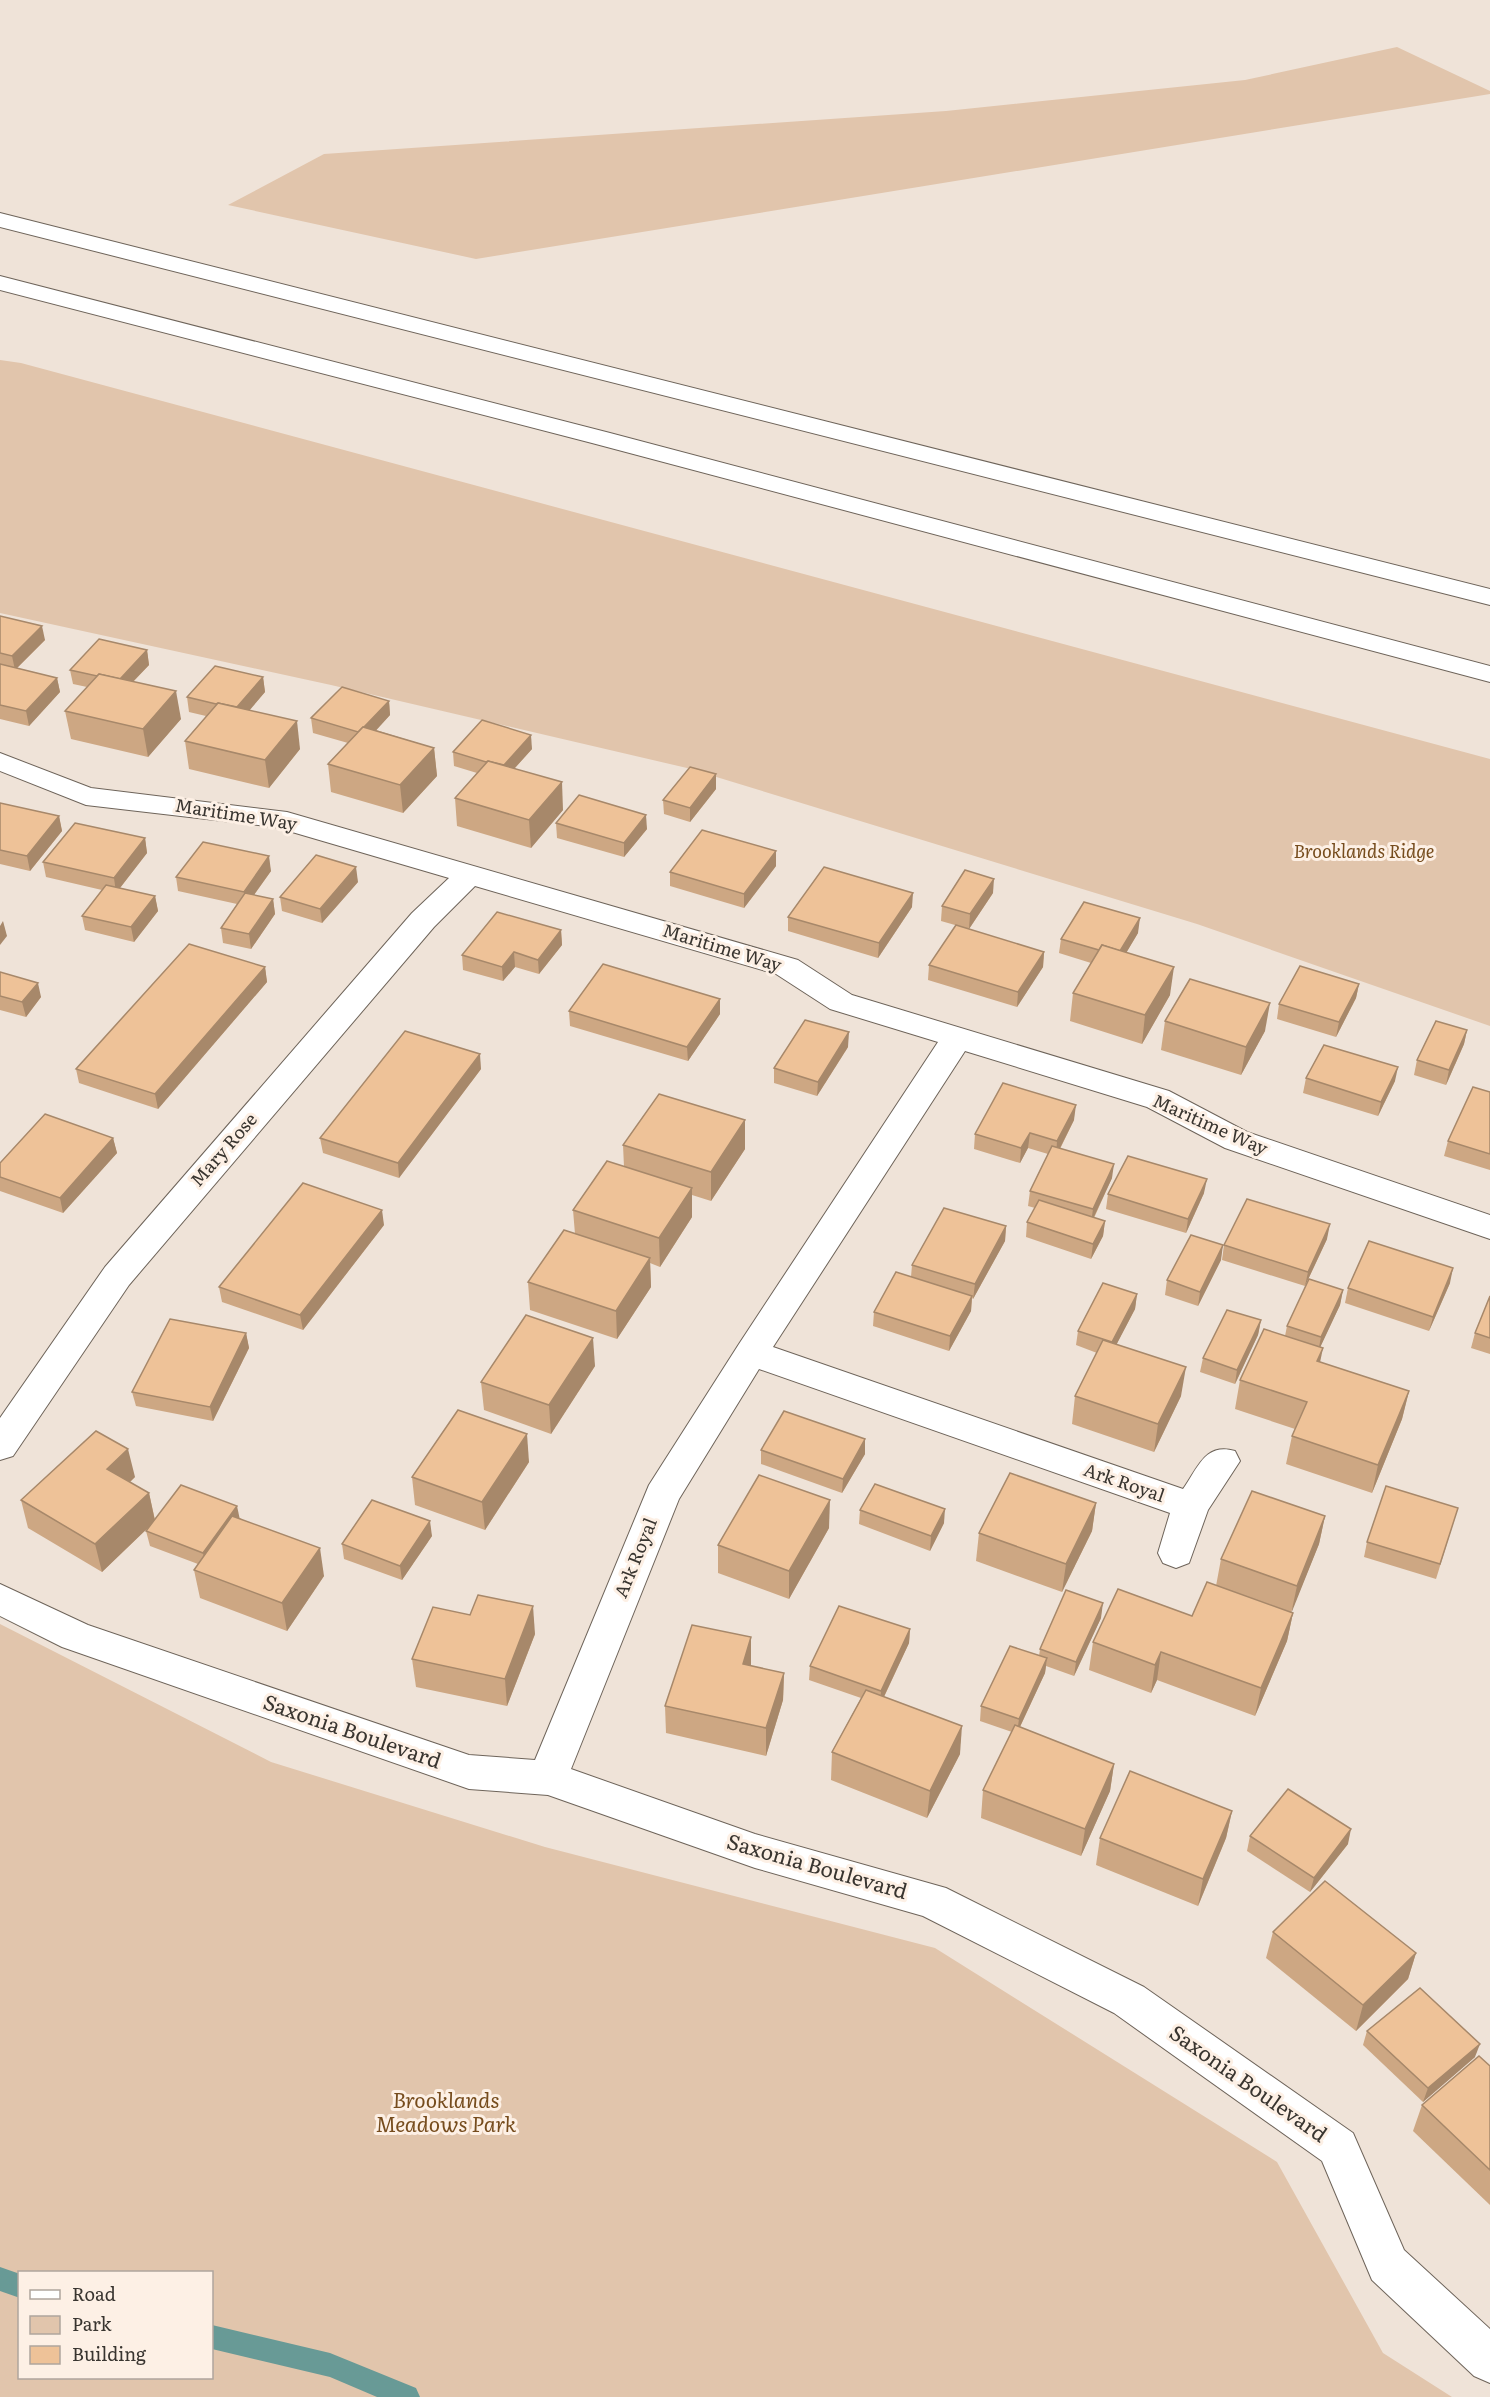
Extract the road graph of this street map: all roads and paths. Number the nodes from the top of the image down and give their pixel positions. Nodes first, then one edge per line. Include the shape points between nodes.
1 (0, 220) edge
2 (0, 284) edge
3 (1490, 597) edge
4 (1490, 674) edge
5 (0, 761) edge
6 (471, 873) junction
7 (957, 1038) junction
8 (1490, 1227) edge
9 (751, 1353) junction
10 (0, 1446) edge
11 (1222, 1461) dead end
12 (1191, 1506) junction
13 (1176, 1553) dead end
14 (0, 1599) edge
15 (548, 1778) junction
16 (1490, 2360) edge

1 - 3 main road
2 - 4 main road via 624,444
5 - 6 main road, Maritime Way via 86,795 277,818
6 - 7 main road, Maritime Way via 787,967 841,1002
6 - 10 main road, Mary Rose via 423,920 117,1276
7 - 8 main road, Maritime Way via 1158,1099 1236,1140
7 - 9 main road, Ark Royal
9 - 12 main road, Ark Royal
9 - 15 main road, Ark Royal via 662,1495
11 - 12 main road
12 - 13 main road
14 - 15 main road, Saxonia Boulevard via 75,1636 469,1772
15 - 16 main road, Saxonia Boulevard via 755,1851 932,1901 1129,2000 1338,2147 1389,2265

